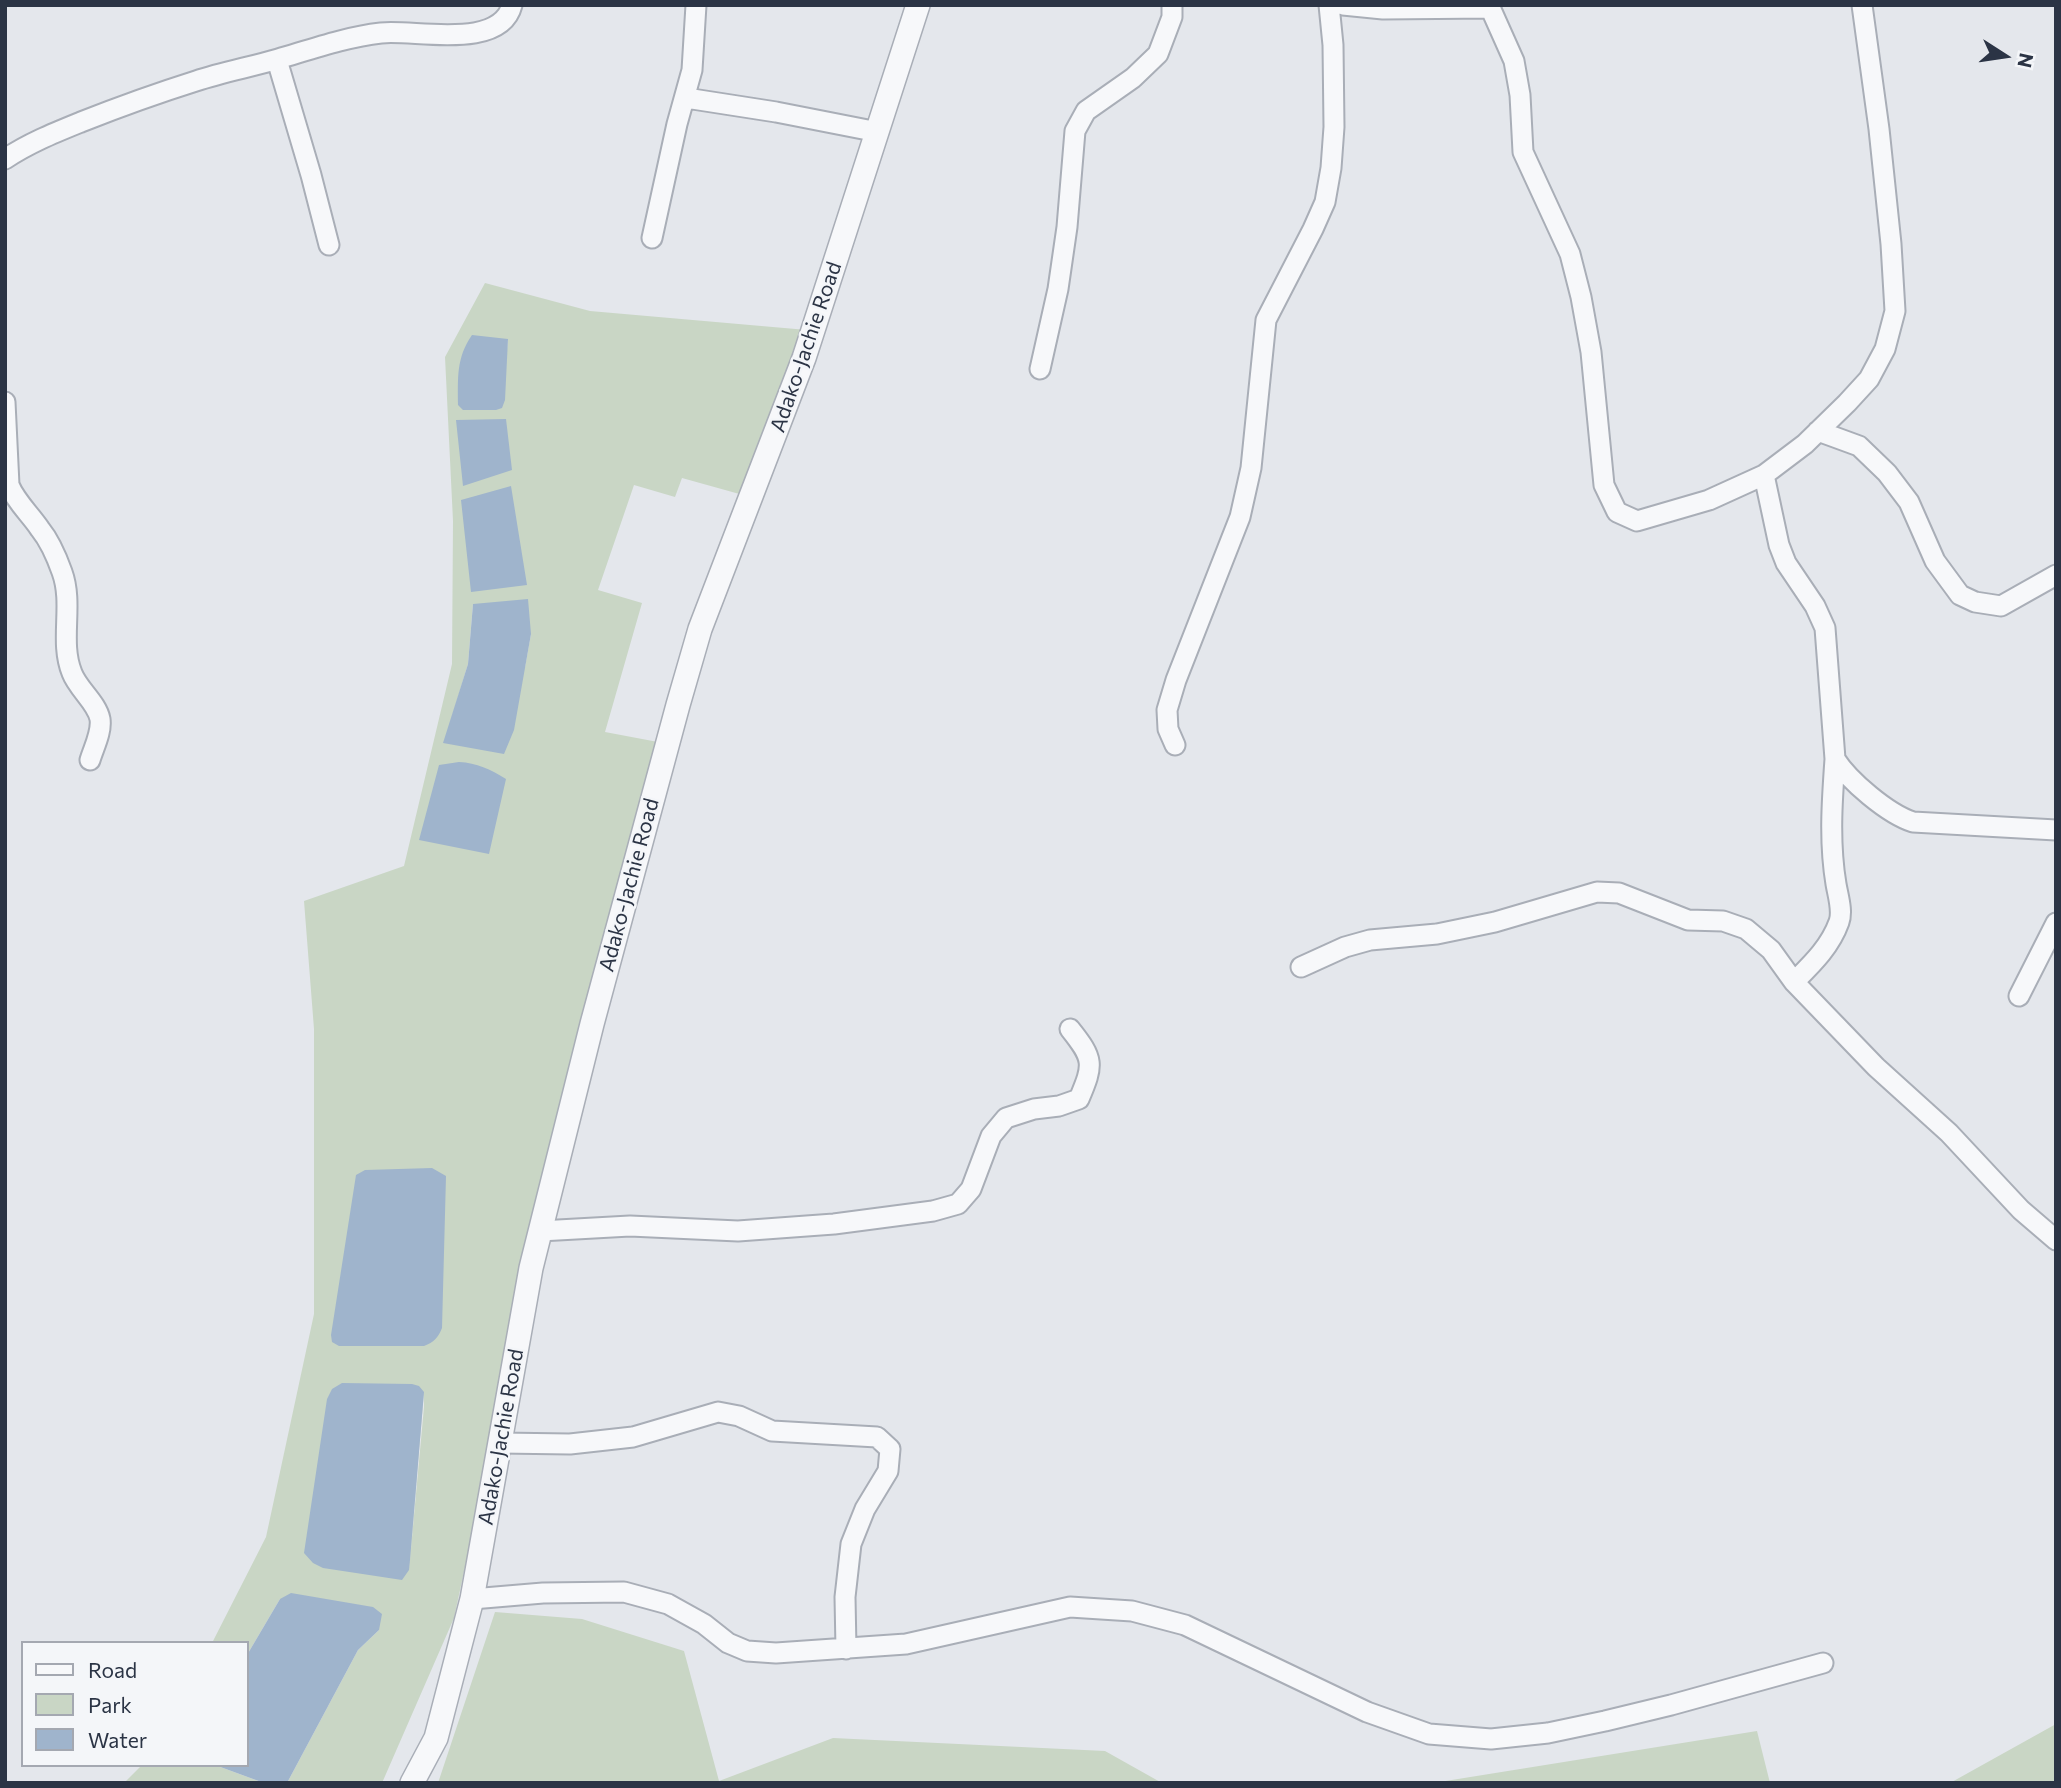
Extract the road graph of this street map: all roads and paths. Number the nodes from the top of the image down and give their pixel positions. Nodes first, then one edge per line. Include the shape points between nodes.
1 (512, 5) edge
2 (696, 5) edge
3 (918, 5) edge
4 (1172, 5) edge
5 (1329, 5) edge
6 (1343, 5) edge
7 (1862, 5) edge
8 (1489, 7) edge
9 (277, 60) junction
10 (686, 98) junction
11 (878, 131) junction
12 (5, 159) edge
13 (652, 239) dead end
14 (329, 245) dead end
15 (1040, 369) dead end
16 (5, 402) edge
17 (1818, 431) junction
18 (1764, 475) junction
19 (2056, 575) edge
20 (1175, 745) dead end
21 (1835, 759) junction
22 (90, 760) dead end
23 (2056, 830) edge
24 (2056, 923) edge
25 (1301, 967) dead end
26 (1794, 982) junction
27 (2019, 996) dead end
28 (1070, 1030) dead end
29 (540, 1231) junction
30 (2056, 1240) edge
31 (500, 1443) junction
32 (472, 1599) junction
33 (846, 1649) junction
34 (1823, 1663) dead end
35 (412, 1783) edge

1 - 9 street via 499,24 480,32 460,36 399,31 359,36
2 - 10 street
3 - 11 street, Adako-Jachie Road
4 - 15 street via 1158,54 1086,111 1075,131 1058,289
5 - 20 street via 1334,127 1325,202 1266,320 1251,468 1240,517 1167,710
6 - 8 street
7 - 17 street via 1882,154 1895,311 1885,349 1869,379
8 - 18 street via 1514,61 1524,152 1570,254 1591,352 1604,485 1617,512 1637,521 1709,500
9 - 12 street via 196,81 105,113 26,144
9 - 14 street
10 - 11 street
10 - 13 street
11 - 29 street, Adako-Jachie Road via 804,358 700,629
16 - 22 street via 9,485 42,531 62,571 68,592 67,649 72,673 100,720
17 - 18 street
17 - 19 street via 1859,446 1887,473 1913,508 1935,561 1961,595 2001,606
18 - 21 street via 1786,563 1825,628
21 - 23 street via 1843,772 1906,820
21 - 26 street via 1832,860 1840,920 1821,954
24 - 27 street
25 - 26 street via 1370,940 1437,934 1495,922 1597,892 1619,893 1688,920 1723,921 1746,929 1771,950
26 - 30 street via 1876,1068
28 - 29 street via 1085,1048 1090,1072 1079,1099 1006,1118 990,1136 971,1189 958,1204 789,1228 718,1232 630,1226
29 - 31 street, Adako-Jachie Road
31 - 32 street, Adako-Jachie Road
31 - 33 street via 570,1444 633,1437 718,1412 772,1431 877,1437 890,1449 888,1471 851,1544
32 - 33 street via 624,1592 668,1604 747,1651
32 - 35 street, Adako-Jachie Road via 436,1738
33 - 34 street via 906,1644 1070,1607 1132,1611 1185,1625 1367,1712 1429,1734 1491,1739 1605,1721

